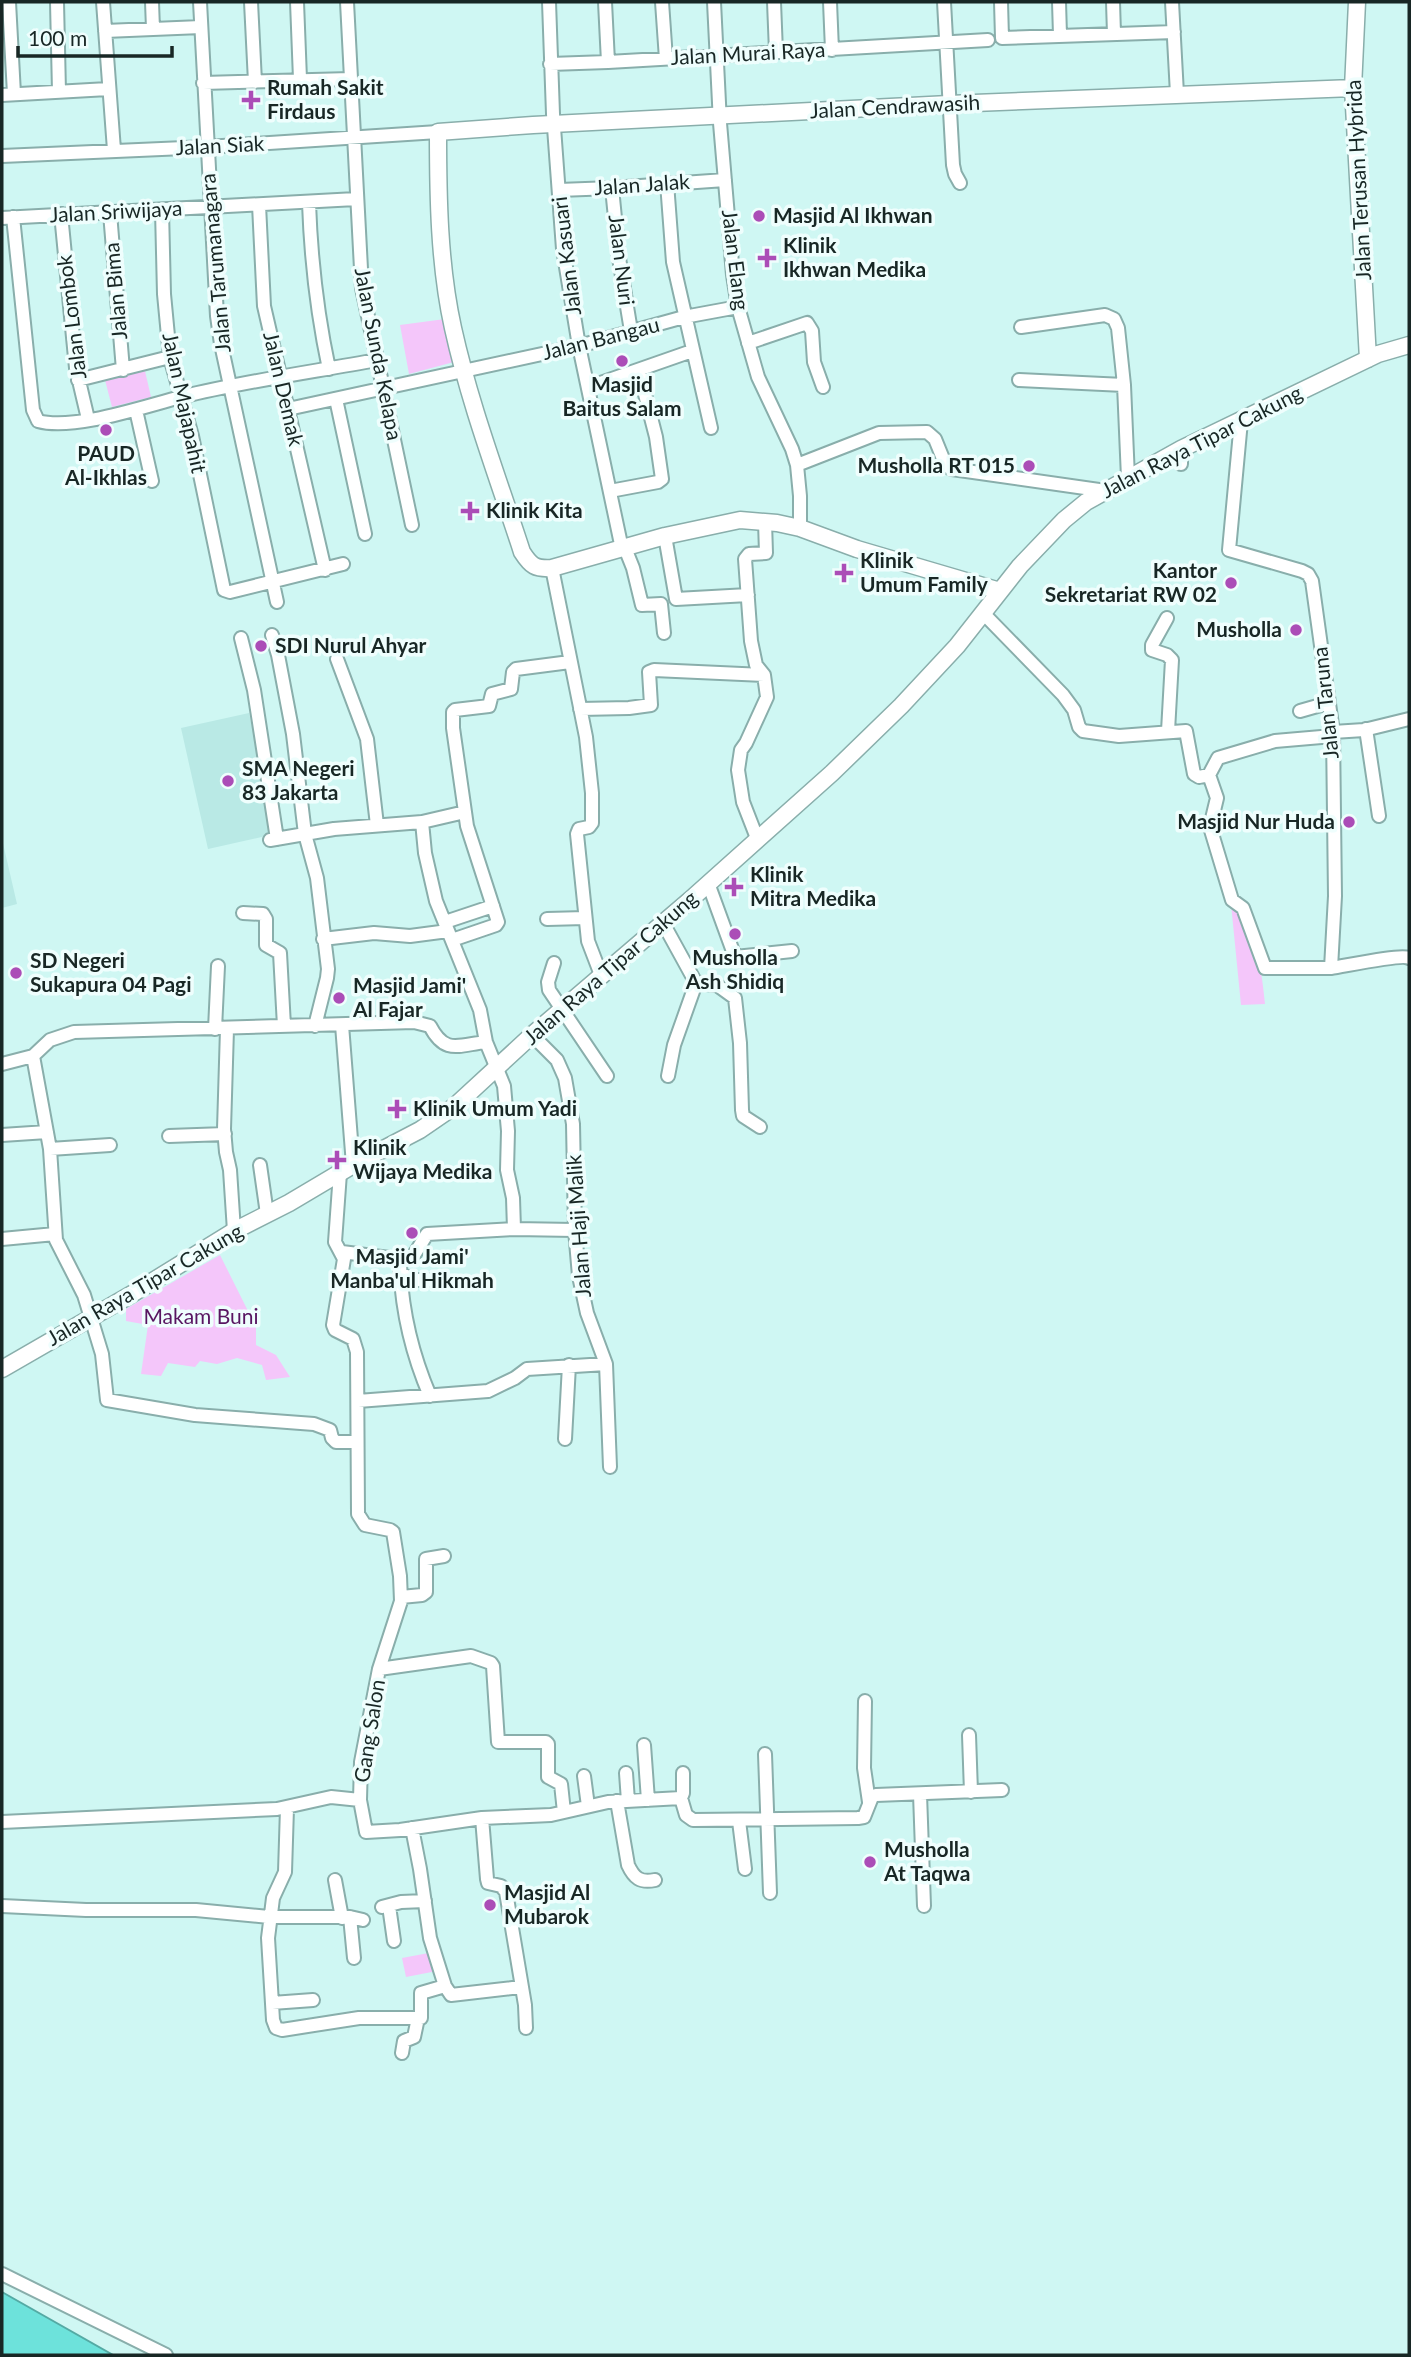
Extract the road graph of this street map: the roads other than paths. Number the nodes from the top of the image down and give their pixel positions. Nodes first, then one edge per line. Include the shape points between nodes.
1 (9, 2) edge
2 (57, 2) edge
3 (103, 2) edge
4 (152, 2) edge
5 (200, 2) edge
6 (251, 2) edge
7 (297, 2) edge
8 (346, 2) edge
9 (549, 2) edge
10 (606, 2) edge
11 (662, 2) edge
12 (714, 2) edge
13 (774, 2) edge
14 (830, 2) edge
15 (944, 2) edge
16 (1001, 2) edge
17 (1059, 2) edge
18 (1112, 2) edge
19 (1172, 2) edge
20 (1357, 2) edge
21 (201, 27) junction
22 (153, 29) junction
23 (105, 31) junction
24 (1174, 32) junction
25 (1114, 34) junction
26 (1060, 36) junction
27 (988, 40) dead end
28 (946, 42) junction
29 (832, 50) junction
30 (776, 52) junction
31 (716, 55) junction
32 (666, 59) junction
33 (608, 62) junction
34 (550, 64) junction
35 (300, 79) junction
36 (351, 79) junction
37 (255, 82) junction
38 (203, 83) junction
39 (1353, 88) junction
40 (108, 89) junction
41 (59, 92) junction
42 (8, 94) edge
43 (1177, 94) junction
44 (949, 104) junction
45 (720, 115) junction
46 (553, 124) junction
47 (438, 132) junction
48 (353, 139) junction
49 (207, 147) junction
50 (114, 150) junction
51 (2, 156) edge
52 (725, 180) junction
53 (667, 183) junction
54 (960, 183) dead end
55 (612, 188) junction
56 (559, 190) junction
57 (356, 200) junction
58 (309, 203) junction
59 (260, 205) junction
60 (210, 207) junction
61 (162, 210) junction
62 (110, 212) junction
63 (61, 214) junction
64 (7, 217) edge
65 (738, 307) junction
66 (684, 317) junction
67 (1021, 327) dead end
68 (631, 331) junction
69 (748, 343) junction
70 (1409, 345) edge
71 (579, 346) junction
72 (692, 351) junction
73 (170, 357) junction
74 (1368, 359) junction
75 (377, 360) junction
76 (330, 369) junction
77 (122, 370) junction
78 (463, 370) junction
79 (639, 371) junction
80 (281, 378) junction
81 (78, 380) junction
82 (1019, 380) dead end
83 (1124, 385) junction
84 (589, 387) junction
85 (823, 387) dead end
86 (231, 388) junction
87 (383, 389) junction
88 (181, 397) junction
89 (336, 398) junction
90 (288, 409) junction
91 (136, 410) junction
92 (88, 419) junction
93 (1241, 421) junction
94 (711, 428) dead end
95 (797, 465) junction
96 (1128, 478) junction
97 (152, 481) dead end
98 (610, 491) junction
99 (1106, 491) junction
100 (765, 522) junction
101 (412, 525) dead end
102 (800, 528) junction
103 (365, 534) dead end
104 (665, 536) junction
105 (624, 548) junction
106 (343, 564) dead end
107 (552, 568) junction
108 (325, 570) junction
109 (273, 582) junction
110 (1000, 592) junction
111 (748, 595) junction
112 (277, 603) dead end
113 (984, 614) junction
114 (1167, 618) dead end
115 (664, 633) dead end
116 (272, 635) dead end
117 (241, 638) dead end
118 (337, 659) dead end
119 (570, 662) junction
120 (764, 676) junction
121 (1328, 703) junction
122 (580, 709) junction
123 (1300, 711) dead end
124 (1409, 719) edge
125 (1366, 729) junction
126 (1168, 731) junction
127 (1333, 734) junction
128 (1209, 775) junction
129 (465, 813) junction
130 (1379, 816) dead end
131 (422, 821) junction
132 (377, 825) junction
133 (305, 834) junction
134 (757, 838) junction
135 (708, 883) junction
136 (493, 906) junction
137 (243, 913) dead end
138 (585, 918) junction
139 (547, 919) dead end
140 (663, 923) junction
141 (448, 931) junction
142 (323, 939) junction
143 (792, 951) dead end
144 (1409, 957) edge
145 (554, 963) dead end
146 (218, 966) dead end
147 (1331, 968) junction
148 (601, 975) junction
149 (696, 983) junction
150 (562, 1009) junction
151 (284, 1026) junction
152 (315, 1026) junction
153 (342, 1026) junction
154 (221, 1029) junction
155 (532, 1035) junction
156 (486, 1042) junction
157 (33, 1056) junction
158 (2, 1064) edge
159 (497, 1068) junction
160 (607, 1076) dead end
161 (668, 1076) dead end
162 (760, 1127) dead end
163 (47, 1132) junction
164 (225, 1134) junction
165 (2, 1135) edge
166 (169, 1136) dead end
167 (110, 1145) dead end
168 (50, 1149) junction
169 (260, 1165) dead end
170 (347, 1169) junction
171 (267, 1214) junction
172 (514, 1229) junction
173 (575, 1230) junction
174 (234, 1231) junction
175 (55, 1234) junction
176 (2, 1239) edge
177 (342, 1252) junction
178 (400, 1267) junction
179 (434, 1280) dead end
180 (91, 1318) junction
181 (607, 1364) junction
182 (569, 1365) junction
183 (2, 1369) edge
184 (430, 1396) junction
185 (358, 1401) junction
186 (565, 1439) dead end
187 (357, 1442) junction
188 (610, 1467) dead end
189 (444, 1556) dead end
190 (401, 1597) junction
191 (379, 1668) junction
192 (865, 1701) dead end
193 (969, 1735) dead end
194 (644, 1745) dead end
195 (765, 1754) dead end
196 (626, 1773) dead end
197 (683, 1773) dead end
198 (584, 1776) dead end
199 (1002, 1790) dead end
200 (971, 1792) junction
201 (920, 1794) junction
202 (681, 1798) junction
203 (360, 1800) junction
204 (648, 1800) junction
205 (622, 1801) junction
206 (869, 1802) junction
207 (588, 1806) junction
208 (286, 1808) junction
209 (564, 1812) junction
210 (482, 1818) junction
211 (767, 1820) junction
212 (739, 1821) junction
213 (2, 1822) edge
214 (412, 1828) junction
215 (745, 1869) dead end
216 (335, 1880) dead end
217 (655, 1880) dead end
218 (770, 1893) dead end
219 (425, 1901) junction
220 (2, 1906) edge
221 (924, 1906) dead end
222 (270, 1917) junction
223 (352, 1918) junction
224 (394, 1941) dead end
225 (354, 1958) dead end
226 (445, 1986) junction
227 (521, 1987) junction
228 (313, 2000) dead end
229 (272, 2003) junction
230 (418, 2018) junction
231 (526, 2028) dead end
232 (402, 2053) dead end
233 (2, 2274) edge
234 (166, 2355) edge

1 - 42 street
2 - 41 street
3 - 23 street
4 - 22 street
5 - 21 street, Jalan Tarumanagara
6 - 37 street
7 - 35 street
8 - 36 street, Jalan Sunda Kelapa
9 - 34 street, Jalan Kasuari
10 - 33 street
11 - 32 street
12 - 31 street, Jalan Elang
13 - 30 street
14 - 29 street
15 - 28 street
16 - 26 street via 1002,38
17 - 26 street
18 - 25 street
19 - 24 street
20 - 39 street, Jalan Terusan Hybrida
21 - 22 street
21 - 38 street, Jalan Tarumanagara
22 - 23 street
23 - 40 street
24 - 25 street
24 - 43 street
25 - 26 street
27 - 28 street, Jalan Murai Raya
28 - 29 street, Jalan Murai Raya
28 - 44 street
29 - 30 street, Jalan Murai Raya
30 - 31 street, Jalan Murai Raya
31 - 32 street, Jalan Murai Raya
31 - 45 street, Jalan Elang
32 - 33 street, Jalan Murai Raya
33 - 34 street, Jalan Murai Raya
34 - 46 street, Jalan Kasuari
35 - 36 street
35 - 37 street
36 - 48 street, Jalan Sunda Kelapa
37 - 38 street
38 - 49 street, Jalan Tarumanagara
39 - 43 street, Jalan Cendrawasih
39 - 74 street, Jalan Terusan Hybrida
40 - 41 street
40 - 50 street
41 - 42 street
43 - 44 street, Jalan Cendrawasih
44 - 45 street, Jalan Cendrawasih
44 - 54 street via 953,169
45 - 46 street, Jalan Cendrawasih
45 - 52 street, Jalan Elang
46 - 47 street, Jalan Cendrawasih
46 - 56 street, Jalan Kasuari
47 - 48 street, Jalan Siak
47 - 78 street via 443,262
48 - 49 street, Jalan Siak
48 - 57 street, Jalan Sunda Kelapa
49 - 50 street, Jalan Siak
49 - 60 street, Jalan Tarumanagara
50 - 51 street, Jalan Siak
52 - 53 street, Jalan Jalak
52 - 65 street, Jalan Elang
53 - 55 street, Jalan Jalak
53 - 66 street via 673,262
55 - 56 street, Jalan Jalak
55 - 68 street, Jalan Nuri
56 - 71 street, Jalan Kasuari via 563,249
57 - 58 street, Jalan Sriwijaya
57 - 75 street, Jalan Sunda Kelapa via 362,288
58 - 59 street, Jalan Sriwijaya
58 - 76 street via 318,319
59 - 60 street, Jalan Sriwijaya
59 - 80 street, Jalan Demak via 264,306
60 - 61 street, Jalan Sriwijaya
60 - 86 street, Jalan Tarumanagara via 217,316
61 - 62 street, Jalan Sriwijaya
61 - 73 street, Jalan Majapahit
62 - 63 street, Jalan Sriwijaya
62 - 77 street, Jalan Bima
63 - 64 street, Jalan Sriwijaya
63 - 81 street, Jalan Lombok
64 - 92 street via 33,410 38,421 55,424
65 - 66 street, Jalan Bangau
65 - 69 street, Jalan Elang
66 - 68 street, Jalan Bangau
66 - 72 street
67 - 83 street via 1109,316 1118,328
68 - 71 street, Jalan Bangau
69 - 85 street via 808,324
69 - 95 street, Jalan Elang
70 - 74 street, Jalan Raya Tipar Cakung
71 - 78 street, Jalan Bangau
71 - 84 street, Jalan Kasuari
72 - 79 street
72 - 94 street
73 - 77 street
73 - 88 street, Jalan Majapahit
74 - 93 street, Jalan Raya Tipar Cakung
75 - 76 street
75 - 87 street, Jalan Sunda Kelapa
76 - 80 street
77 - 81 street
78 - 87 street, Jalan Bangau
78 - 107 street via 522,552 532,566
79 - 84 street
79 - 98 street via 662,477 658,482
80 - 86 street
80 - 90 street, Jalan Demak
81 - 92 street, Jalan Lombok
82 - 83 street
83 - 96 street
84 - 98 street, Jalan Kasuari
86 - 88 street
86 - 109 street, Jalan Tarumanagara
87 - 89 street, Jalan Bangau
87 - 101 street, Jalan Sunda Kelapa
88 - 91 street
88 - 109 street, Jalan Majapahit via 223,585 227,592
89 - 90 street, Jalan Bangau
89 - 103 street
90 - 108 street, Jalan Demak
91 - 92 street
91 - 97 street
93 - 96 street, Jalan Raya Tipar Cakung via 1181,456
93 - 121 street, Jalan Taruna via 1229,550 1308,574
95 - 99 street via 879,433 927,432 936,439 946,466 953,469
95 - 102 street, Jalan Elang
96 - 99 street, Jalan Raya Tipar Cakung
98 - 105 street, Jalan Kasuari
99 - 110 street, Jalan Raya Tipar Cakung via 1064,520
100 - 102 street
100 - 104 street via 728,521
100 - 111 street via 766,553 749,554 745,559
102 - 110 street
104 - 105 street
104 - 111 street via 676,599
105 - 107 street
105 - 115 street, Jalan Kasuari via 642,605 662,604
106 - 108 street
107 - 119 street
108 - 109 street
109 - 112 street, Jalan Tarumanagara
110 - 113 street, Jalan Raya Tipar Cakung
111 - 120 street via 753,655
113 - 126 street via 1063,695 1083,730 1119,736
113 - 134 street, Jalan Raya Tipar Cakung via 873,734
114 - 126 street via 1152,650 1172,660
116 - 133 street via 293,734
117 - 133 street via 254,690 274,839
118 - 132 street via 367,738
119 - 122 street
119 - 129 street via 516,669 512,689 492,694 489,706 453,712
120 - 122 street via 653,670 649,672 651,705
120 - 134 street via 767,697 741,750 738,770 743,802
121 - 123 street
121 - 127 street, Jalan Taruna
122 - 138 street via 592,793 591,826 577,834
124 - 125 street
125 - 127 street
125 - 130 street
126 - 128 street via 1186,731 1194,774
127 - 128 street via 1275,741 1218,758
127 - 147 street, Jalan Taruna
128 - 147 street via 1217,798 1210,827 1232,900 1243,908 1265,968
129 - 131 street
129 - 136 street
131 - 132 street
131 - 141 street via 436,901
132 - 133 street
133 - 142 street via 317,878
134 - 135 street, Jalan Raya Tipar Cakung
135 - 140 street, Jalan Raya Tipar Cakung
135 - 143 street via 735,957
136 - 141 street
136 - 141 street via 496,925
137 - 151 street via 263,914 266,945 280,953
138 - 139 street
138 - 148 street via 589,947
140 - 148 street, Jalan Raya Tipar Cakung
140 - 149 street
141 - 142 street
141 - 156 street via 480,1010
142 - 152 street via 327,978
144 - 147 street
145 - 150 street via 548,986
146 - 154 street
148 - 150 street, Jalan Raya Tipar Cakung
149 - 161 street
149 - 162 street via 717,985 735,999 741,1110
150 - 155 street, Jalan Raya Tipar Cakung
150 - 160 street
151 - 152 street
151 - 154 street
152 - 153 street
153 - 156 street via 420,1022 430,1026 442,1044
153 - 170 street, Gang Salon
154 - 157 street via 74,1032 50,1040
154 - 164 street
155 - 159 street, Jalan Raya Tipar Cakung
155 - 173 street, Jalan Haji Malik via 557,1060 565,1078 573,1124
156 - 159 street
157 - 158 street
157 - 163 street
159 - 170 street, Jalan Raya Tipar Cakung via 420,1130
159 - 172 street via 506,1099
163 - 165 street
163 - 168 street
164 - 166 street
164 - 174 street
167 - 168 street
168 - 175 street
169 - 171 street
170 - 171 street, Jalan Raya Tipar Cakung
170 - 177 street, Gang Salon via 335,1242
171 - 174 street, Jalan Raya Tipar Cakung
172 - 173 street
172 - 178 street via 427,1234
173 - 181 street, Jalan Haji Malik via 583,1299
174 - 180 street, Jalan Raya Tipar Cakung
175 - 176 street
175 - 180 street
177 - 178 street
177 - 185 street, Gang Salon via 333,1325 354,1341
178 - 179 street via 415,1280
178 - 184 street via 418,1368
180 - 183 street, Jalan Raya Tipar Cakung
180 - 187 street via 110,1402 195,1415 314,1424 330,1430 336,1442
181 - 182 street
181 - 188 street, Jalan Haji Malik
182 - 184 street via 527,1369 491,1391
182 - 186 street
184 - 185 street
185 - 187 street, Gang Salon
187 - 190 street, Gang Salon via 358,1514 365,1525 393,1532
189 - 190 street via 426,1559 426,1592
190 - 191 street, Gang Salon
191 - 203 street, Gang Salon via 361,1762
191 - 209 street via 471,1656 491,1663 498,1742 548,1744 548,1777 561,1784
192 - 206 street via 864,1768
193 - 200 street
194 - 204 street
195 - 211 street
196 - 205 street
197 - 202 street
198 - 207 street
199 - 200 street
200 - 201 street
201 - 206 street via 876,1795
201 - 221 street
202 - 204 street, Gang Salon
202 - 212 street via 690,1819
203 - 208 street via 322,1798
203 - 214 street, Gang Salon via 366,1832
204 - 205 street, Gang Salon
205 - 207 street, Gang Salon
205 - 217 street via 632,1875 643,1881
206 - 211 street via 867,1812 858,1818
207 - 209 street, Gang Salon
208 - 213 street
208 - 222 street via 285,1872
209 - 210 street, Gang Salon
210 - 214 street, Gang Salon
210 - 227 street via 487,1879 506,1892
211 - 212 street
211 - 218 street
212 - 215 street
214 - 219 street
216 - 223 street
219 - 224 street via 386,1906
219 - 226 street via 430,1938
220 - 222 street via 196,1910
222 - 223 street
222 - 229 street
223 - 225 street
226 - 227 street via 451,1995
226 - 230 street via 421,1993 423,2014
227 - 231 street
228 - 229 street
229 - 230 street via 273,2020 282,2031 359,2018
230 - 232 street via 416,2034 404,2042
233 - 234 street

